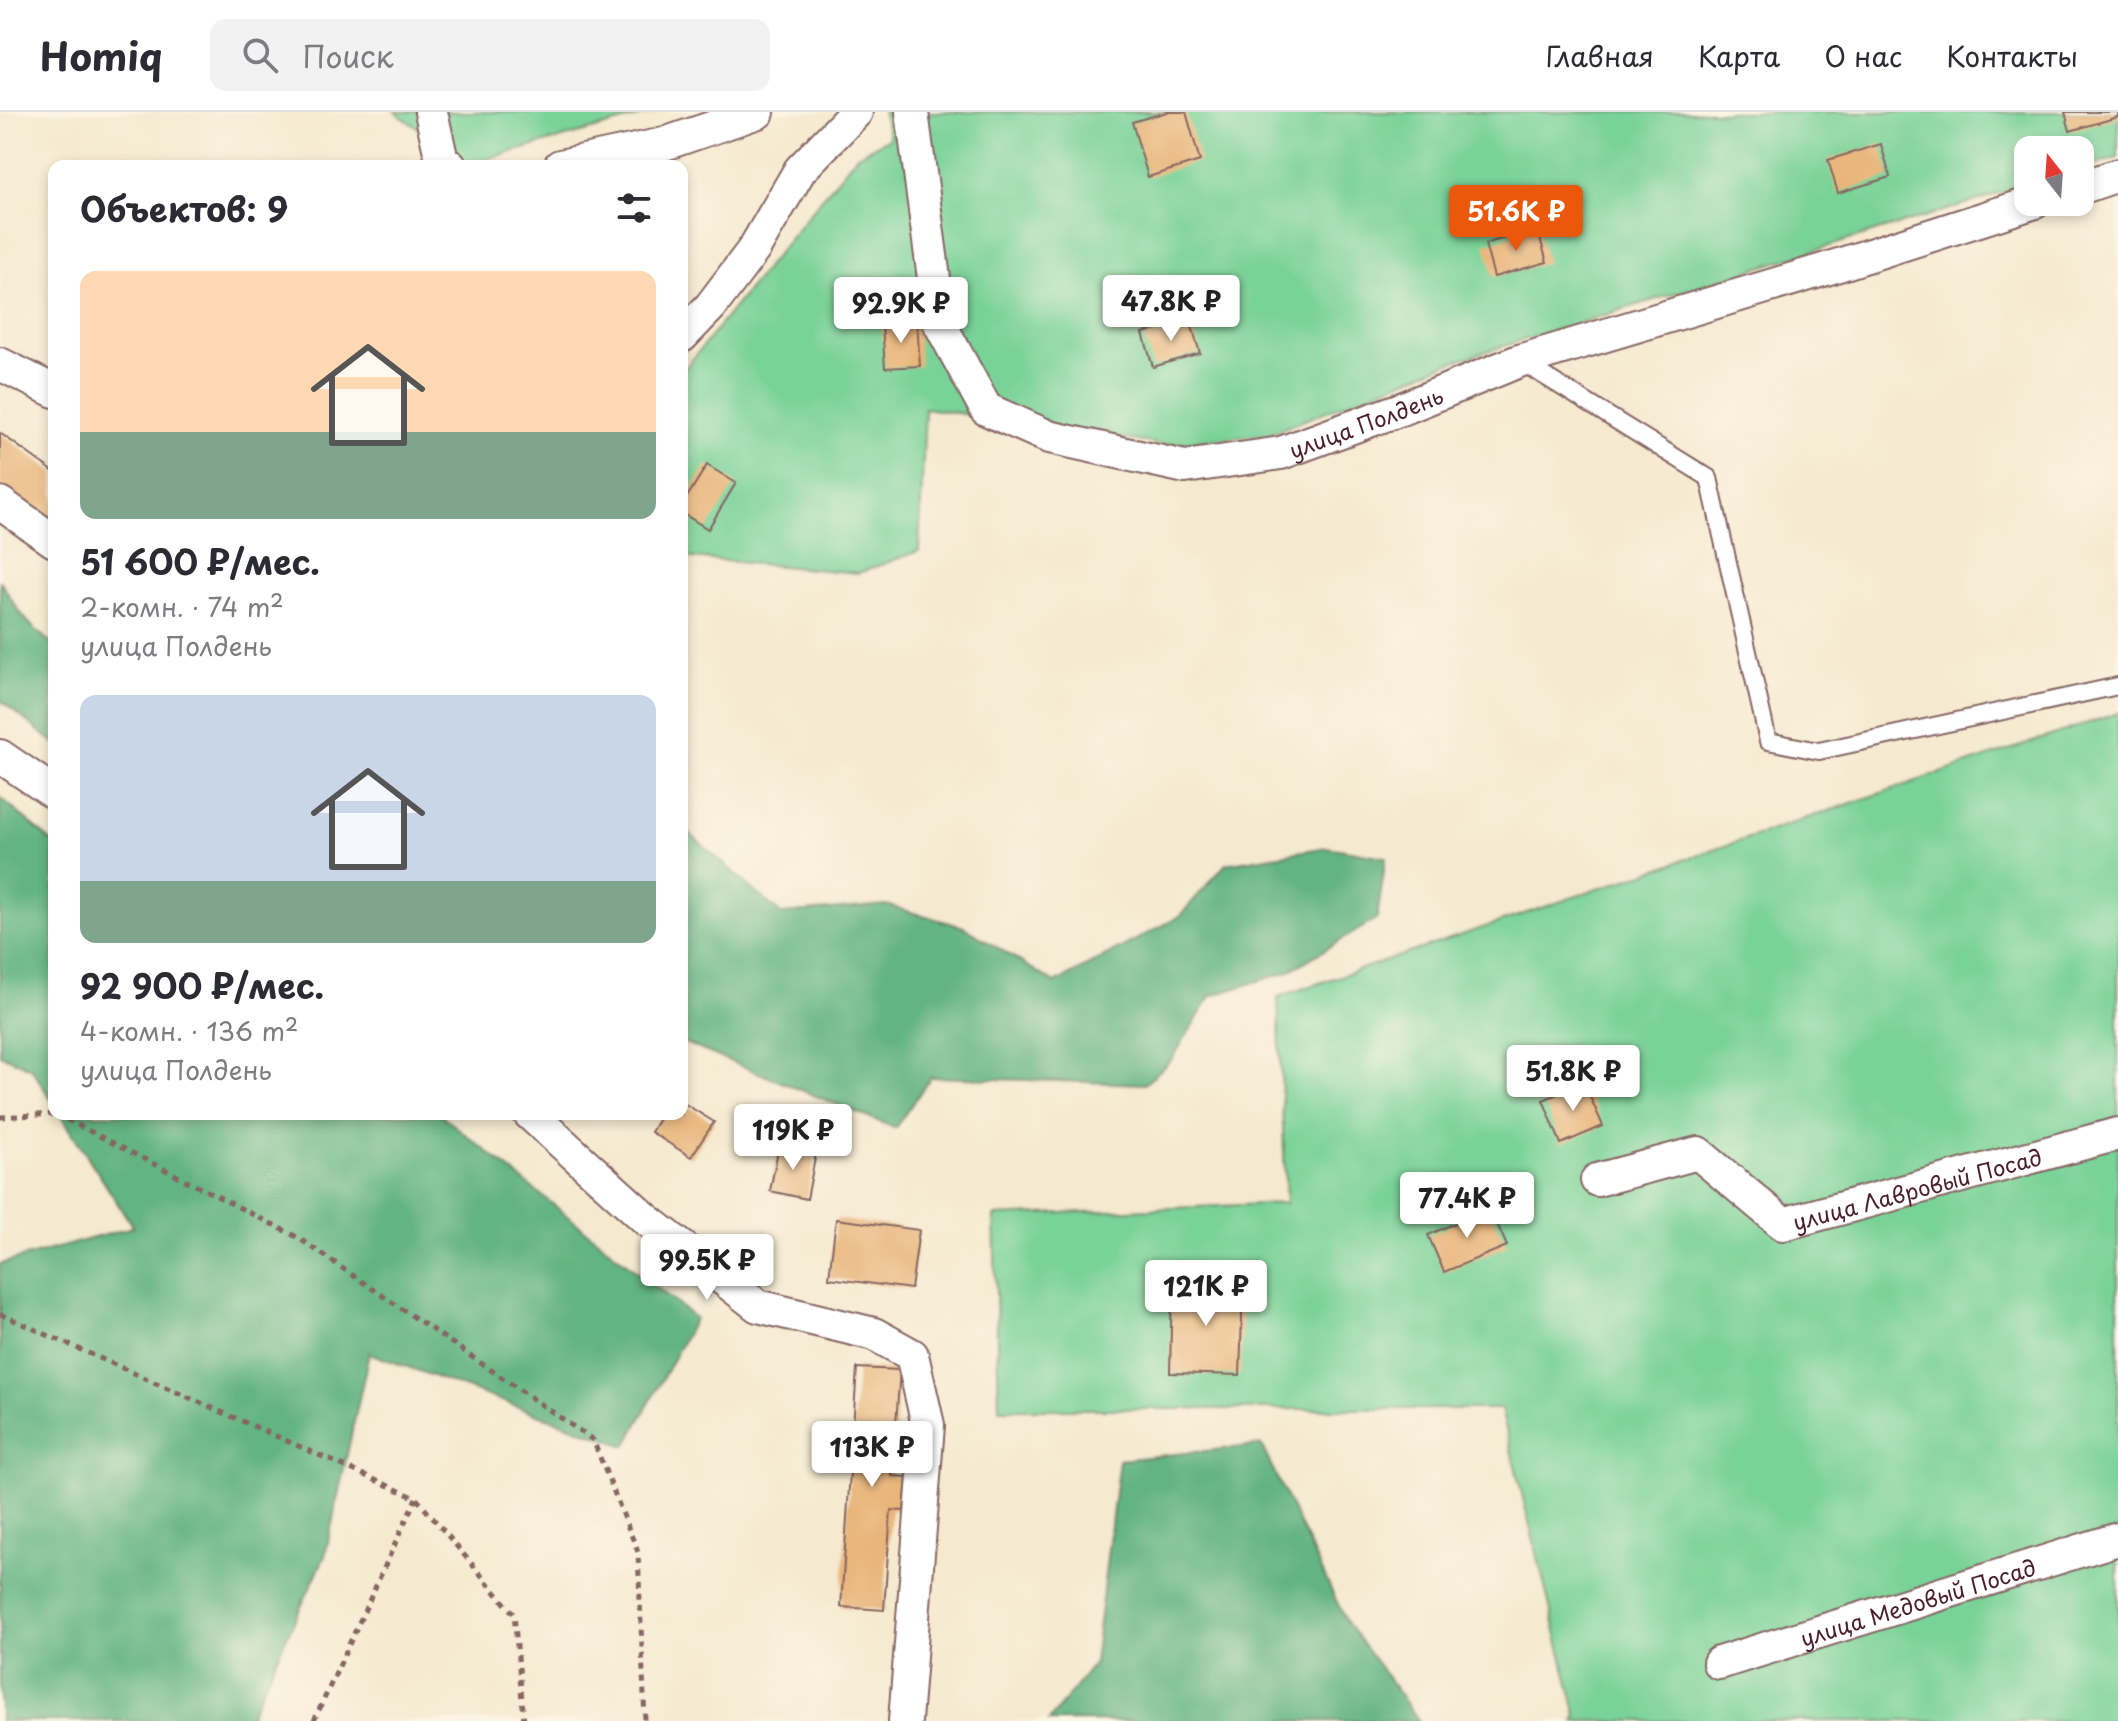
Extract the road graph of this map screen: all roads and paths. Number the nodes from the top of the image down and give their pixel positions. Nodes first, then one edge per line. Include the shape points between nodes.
1 (431, 112) edge
2 (758, 112) edge
3 (856, 112) edge
4 (912, 112) edge
5 (442, 160) edge
6 (588, 160) edge
7 (2118, 175) edge
8 (2094, 183) edge
9 (2014, 209) edge
10 (688, 330) edge
11 (1519, 361) junction
12 (0, 364) edge
13 (48, 388) edge
14 (0, 503) edge
15 (48, 537) edge
16 (2118, 686) edge
17 (0, 756) edge
18 (48, 789) edge
19 (48, 1114) edge
20 (0, 1117) edge
21 (67, 1120) edge
22 (537, 1120) edge
23 (2118, 1134) edge
24 (1597, 1180) dead end
25 (0, 1314) edge
26 (416, 1498) junction
27 (2118, 1539) edge
28 (1719, 1663) dead end
29 (314, 1721) edge
30 (524, 1721) edge
31 (645, 1721) edge
32 (905, 1721) edge

1 - 5 street
2 - 6 street via 664,144
3 - 10 street via 800,170 754,249
4 - 11 street, улица Полдень via 940,324 986,409 1049,437 1185,467 1281,453
7 - 8 street
9 - 11 street, улица Полдень
11 - 16 lane via 1709,478 1768,741 1819,751
12 - 13 street
14 - 15 street
17 - 18 street
19 - 20 path
21 - 31 path via 297,1237 593,1440 638,1552
22 - 32 street via 647,1220 758,1306 874,1334 912,1355 928,1425
23 - 24 street, улица Лавровый Посад via 1783,1224 1698,1153
25 - 26 path
26 - 29 path
26 - 30 path via 514,1614
27 - 28 street, улица Медовый Посад

